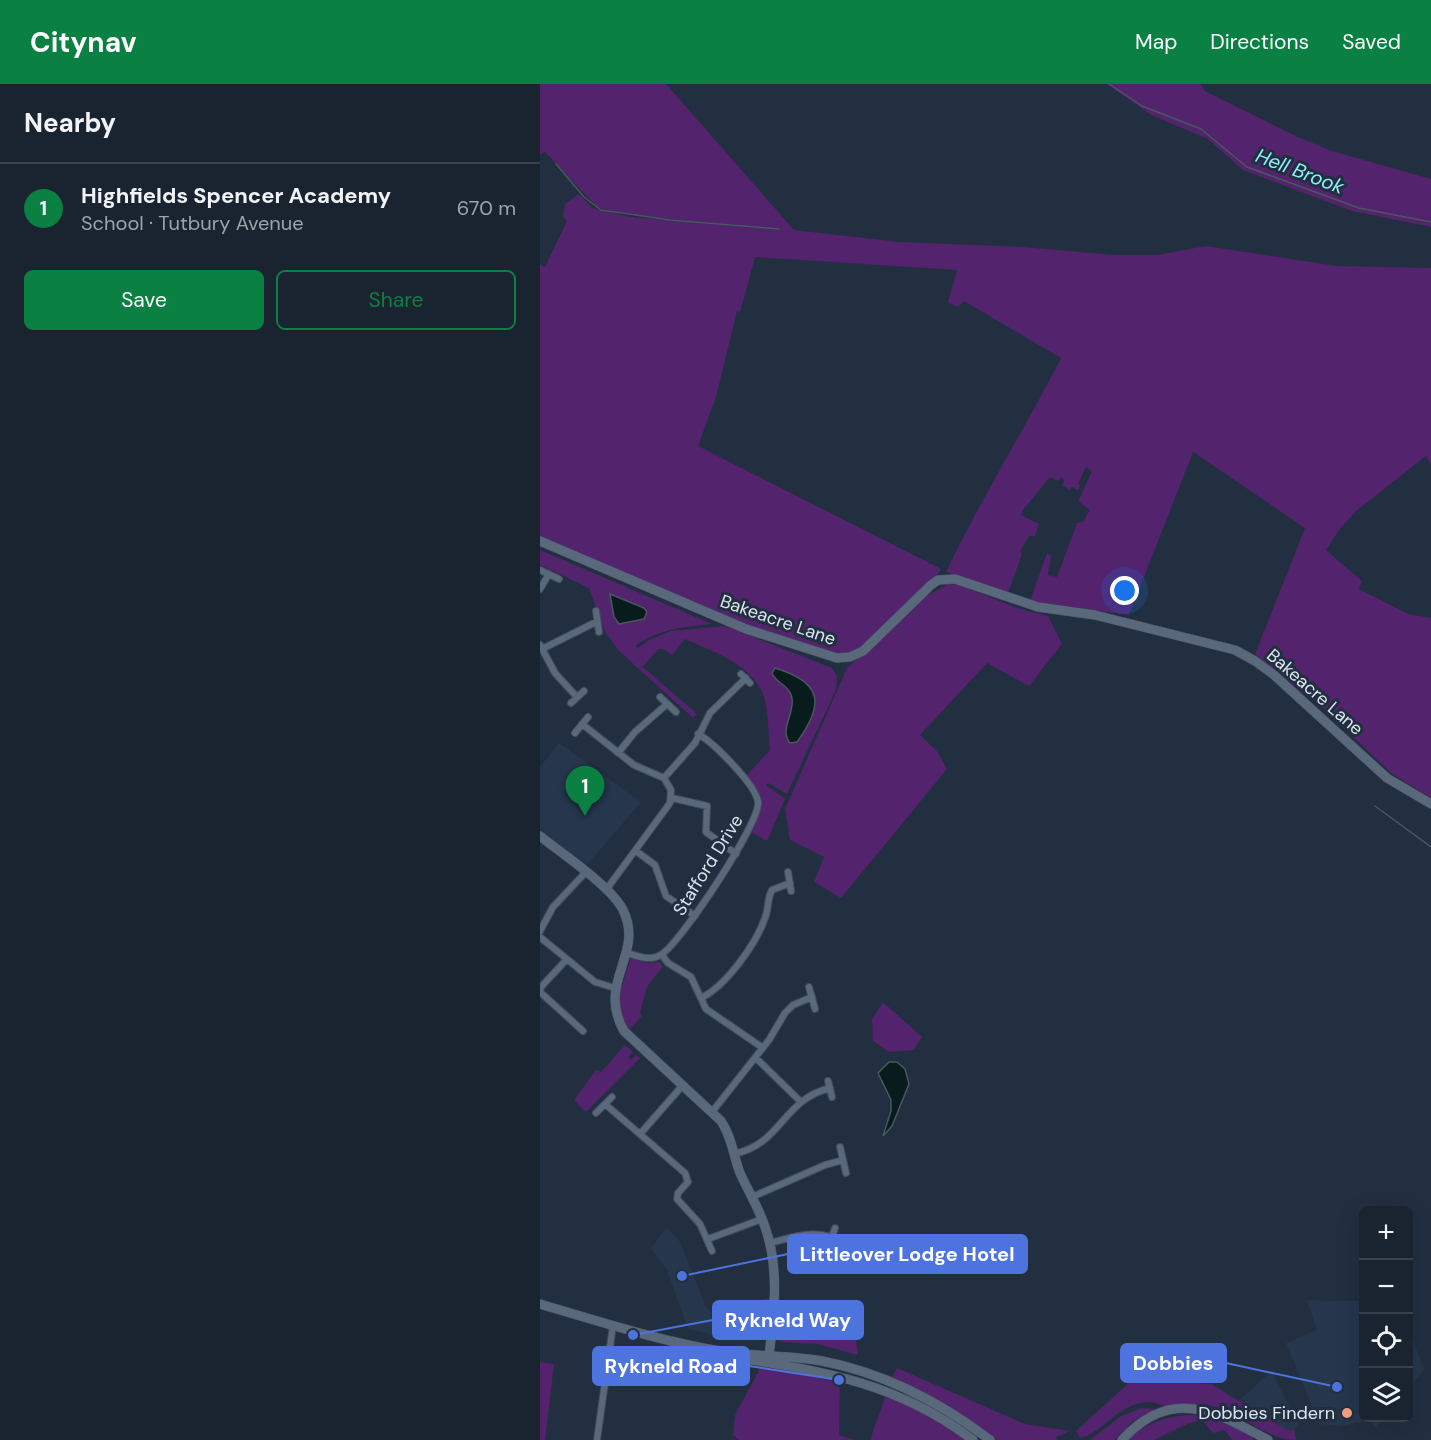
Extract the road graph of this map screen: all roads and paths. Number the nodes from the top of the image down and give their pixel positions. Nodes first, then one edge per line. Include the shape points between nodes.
1 (540, 541) edge
2 (540, 570) edge
3 (549, 574) junction
4 (559, 579) dead end
5 (540, 589) edge
6 (596, 611) dead end
7 (596, 622) junction
8 (599, 632) dead end
9 (541, 647) edge
10 (549, 663) junction
11 (540, 668) edge
12 (746, 678) dead end
13 (584, 691) dead end
14 (576, 696) junction
15 (660, 697) dead end
16 (571, 703) dead end
17 (667, 704) junction
18 (676, 712) dead end
19 (588, 717) dead end
20 (582, 724) junction
21 (575, 733) dead end
22 (698, 734) junction
23 (618, 753) junction
24 (664, 778) junction
25 (672, 798) junction
26 (1431, 804) edge
27 (540, 836) edge
28 (636, 851) junction
29 (736, 854) junction
30 (788, 872) dead end
31 (585, 873) junction
32 (790, 883) junction
33 (606, 890) junction
34 (791, 891) dead end
35 (695, 916) junction
36 (540, 931) edge
37 (540, 937) edge
38 (627, 953) junction
39 (662, 955) junction
40 (566, 960) junction
41 (809, 987) dead end
42 (615, 988) junction
43 (812, 997) junction
44 (701, 999) junction
45 (815, 1009) dead end
46 (583, 1031) dead end
47 (763, 1048) junction
48 (756, 1058) junction
49 (683, 1085) junction
50 (612, 1097) dead end
51 (832, 1098) dead end
52 (800, 1101) junction
53 (605, 1104) junction
54 (712, 1112) junction
55 (596, 1113) dead end
56 (639, 1134) junction
57 (840, 1147) dead end
58 (734, 1154) junction
59 (843, 1160) junction
60 (846, 1173) dead end
61 (752, 1197) junction
62 (762, 1219) junction
63 (835, 1228) dead end
64 (831, 1237) junction
65 (708, 1239) junction
66 (770, 1243) junction
67 (829, 1246) dead end
68 (712, 1251) dead end
69 (540, 1304) edge
70 (613, 1325) junction
71 (770, 1335) junction
72 (765, 1357) junction
73 (789, 1358) junction
74 (597, 1440) edge
75 (973, 1440) edge
76 (990, 1440) edge
77 (1122, 1440) edge
78 (1268, 1440) edge

1 - 26 street, Bakeacre Lane via 747,629 837,658 863,651 931,585 946,579 1038,607 1095,615 1209,642 1255,661 1387,778
2 - 3 street
3 - 4 street
3 - 5 street
6 - 7 street
7 - 8 street
7 - 9 street
9 - 10 street
10 - 11 street
10 - 14 street
12 - 22 street via 710,713
13 - 14 street
14 - 16 street
15 - 17 street
17 - 18 street
17 - 23 street
19 - 20 street
20 - 21 street
20 - 23 street
22 - 24 street
22 - 29 street, Stafford Drive via 756,796 758,812
23 - 24 street
24 - 25 street
25 - 28 street
25 - 29 street via 707,806 706,832
27 - 31 street
28 - 33 street
28 - 35 street via 655,865 666,896
29 - 35 street, Stafford Drive
30 - 32 street
31 - 33 street
31 - 36 street via 553,907
32 - 34 street
32 - 44 street via 772,890 765,920 752,943 721,986
33 - 38 street via 620,904 629,924
35 - 39 street, Stafford Drive
37 - 40 street
38 - 39 street via 649,958
38 - 42 street
39 - 44 street via 692,977
40 - 42 street via 595,982
40 - 46 street via 540,992
41 - 43 street
42 - 49 street via 615,1009 624,1031
43 - 45 street
43 - 47 street via 784,1012
44 - 47 street via 711,1013
47 - 48 street
48 - 52 street
48 - 54 street
49 - 54 street
49 - 56 street
50 - 53 street
51 - 52 street via 829,1085
52 - 58 street via 766,1140 753,1149
53 - 55 street
53 - 56 street
54 - 58 street via 727,1129
56 - 65 street via 685,1173 688,1182 677,1199
57 - 59 street
58 - 61 street
59 - 60 street
59 - 61 street
61 - 62 street
62 - 65 street
62 - 66 street
63 - 64 street
64 - 66 street via 802,1234
64 - 67 street
65 - 68 street
66 - 71 street via 775,1284
69 - 70 street
70 - 72 street via 665,1340
70 - 74 street
71 - 72 street
71 - 73 street via 778,1350
72 - 73 street
72 - 75 street via 872,1385 930,1412
73 - 76 street via 832,1363 882,1378 936,1403
77 - 78 street via 1154,1415 1188,1407 1212,1412

